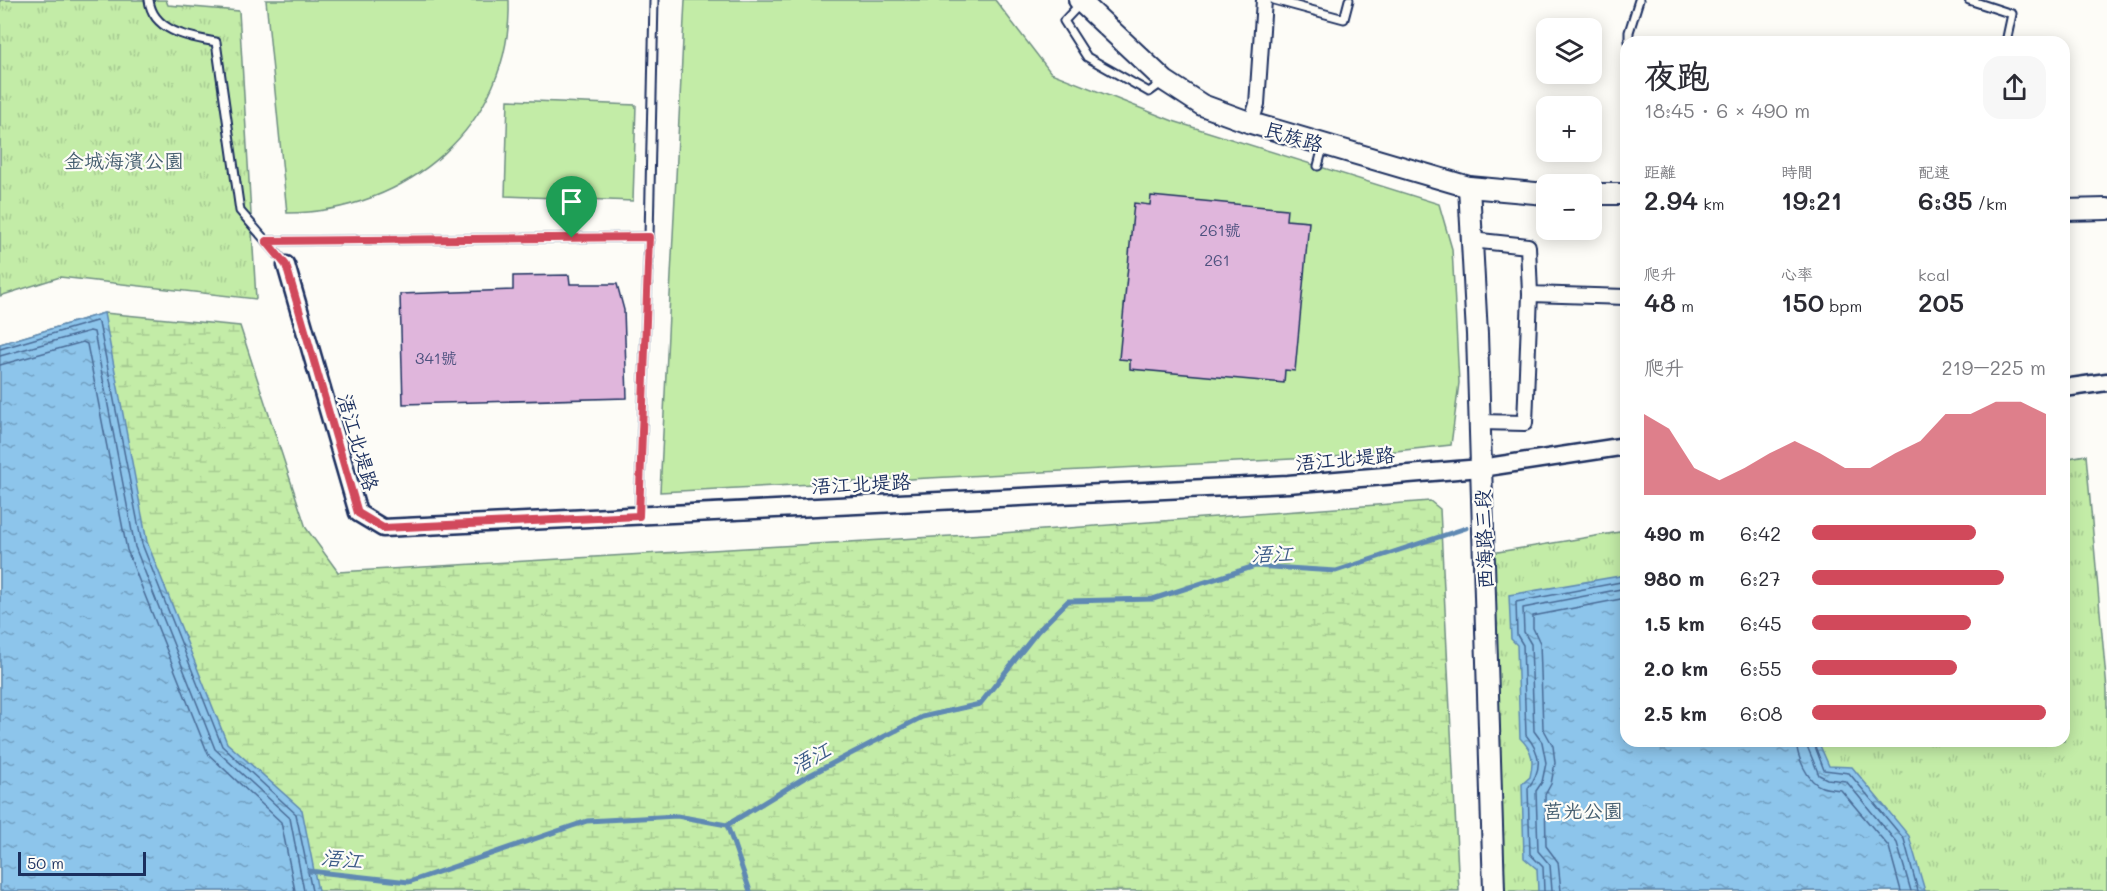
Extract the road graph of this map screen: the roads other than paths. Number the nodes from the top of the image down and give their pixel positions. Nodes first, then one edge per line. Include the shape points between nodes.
1 (149, 0) edge
2 (654, 0) edge
3 (1264, 0) edge
4 (1274, 0) edge
5 (1349, 0) edge
6 (1639, 0) edge
7 (1969, 0) edge
8 (1081, 1) edge
9 (1629, 36) edge
10 (2007, 36) edge
11 (1165, 81) junction
12 (1251, 123) junction
13 (1323, 144) junction
14 (1318, 166) dead end
15 (1469, 187) junction
16 (1536, 193) edge
17 (1602, 194) edge
18 (1620, 194) edge
19 (2107, 209) edge
20 (2070, 210) edge
21 (649, 237) junction
22 (1471, 240) junction
23 (266, 241) junction
24 (286, 265) joint
25 (1530, 294) junction
26 (1620, 297) edge
27 (2107, 382) edge
28 (2070, 387) edge
29 (1480, 422) junction
30 (1620, 447) edge
31 (1481, 468) junction
32 (639, 516) junction
33 (1494, 891) edge

1 - 23 lane via 150,10 175,34 216,42 240,211
2 - 21 lane
3 - 12 street via 1257,104
4 - 5 lane via 1344,19
6 - 9 lane
7 - 10 lane via 2012,14
8 - 11 main road, 民族路
8 - 11 lane via 1064,21 1087,57 1149,92
11 - 12 main road, 民族路 via 1202,105
12 - 13 main road, 民族路
13 - 14 lane
13 - 15 main road, 民族路
15 - 16 main road, 民族路
15 - 22 main road, 西海路三段
17 - 18 main road
19 - 20 main road
21 - 23 lane
21 - 32 lane
22 - 25 street via 1528,246
22 - 29 main road, 西海路三段
23 - 24 lane
24 - 32 street, 浯江北堤路 via 358,513 383,528
25 - 26 street
25 - 29 street via 1525,423
27 - 28 street
29 - 31 main road, 西海路三段
30 - 31 street, 浯江北堤路
31 - 32 street, 浯江北堤路 via 1288,484
31 - 33 main road, 西海路三段

